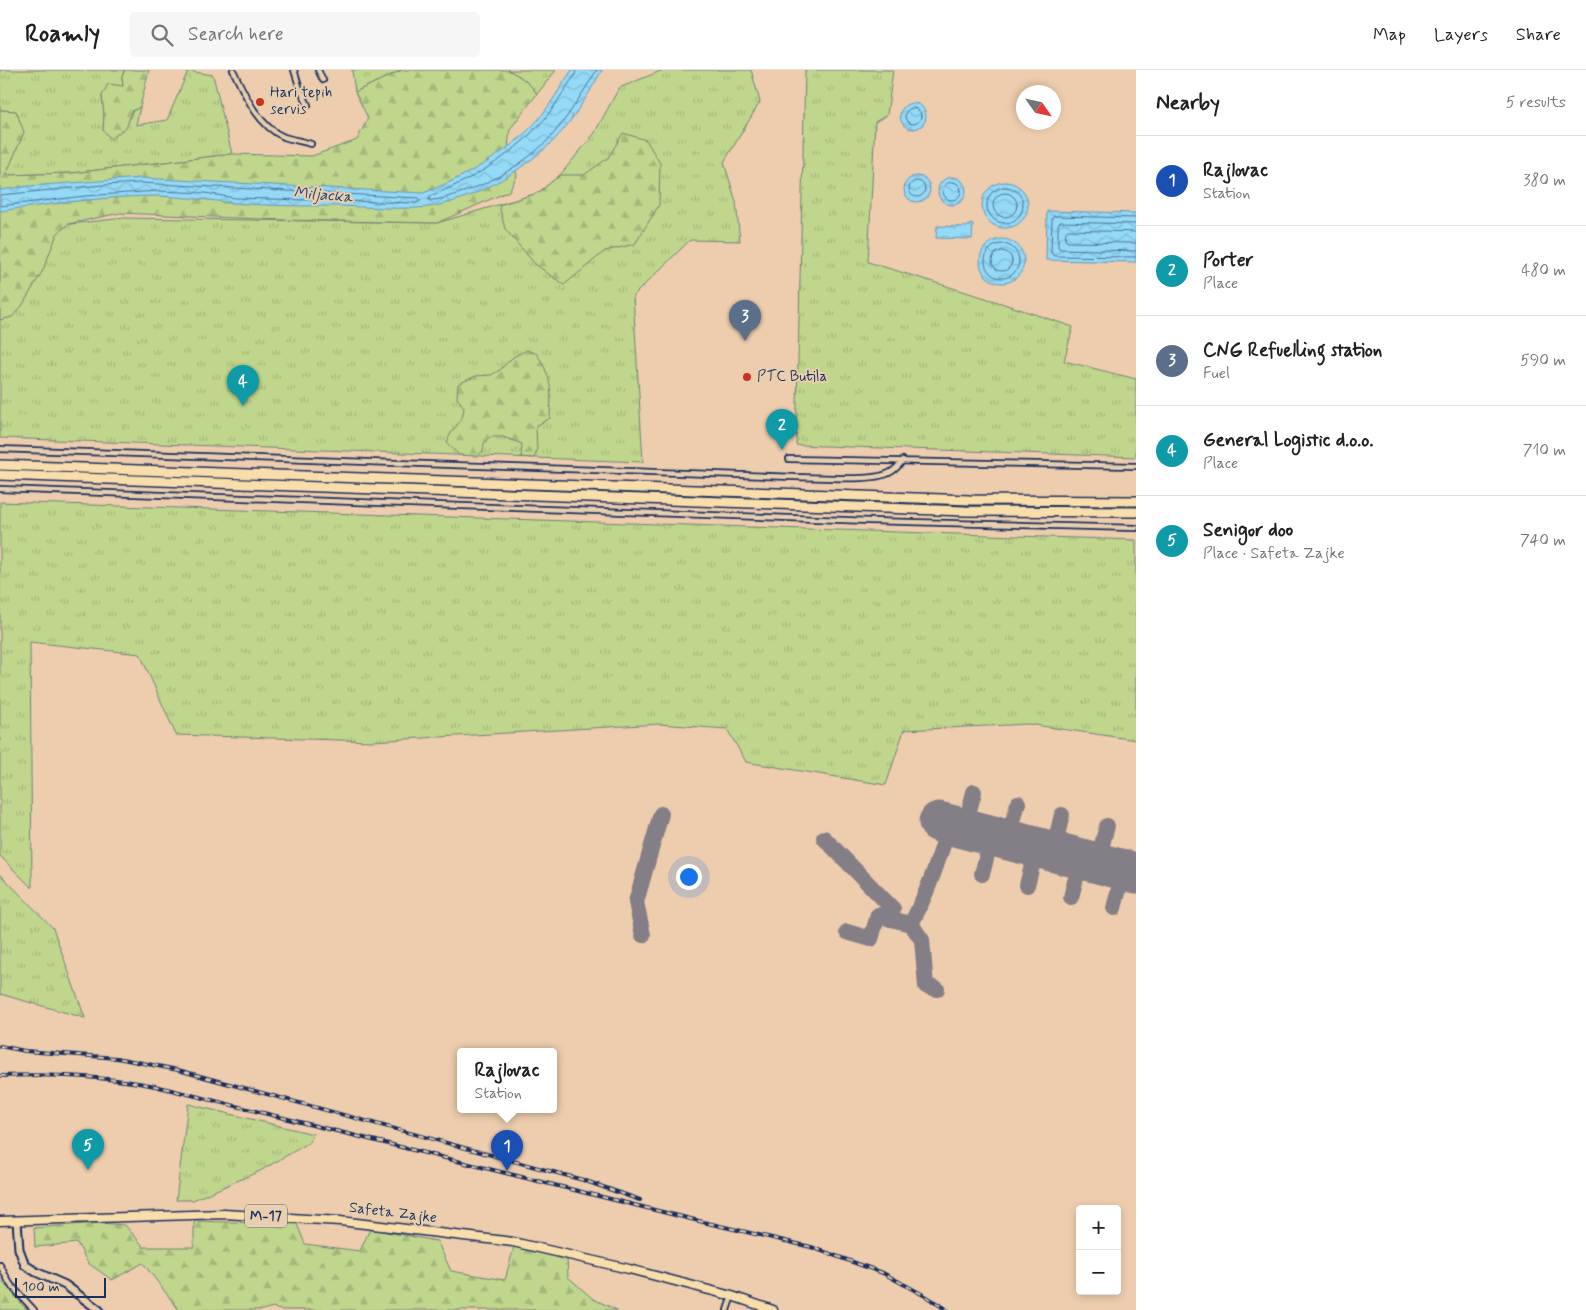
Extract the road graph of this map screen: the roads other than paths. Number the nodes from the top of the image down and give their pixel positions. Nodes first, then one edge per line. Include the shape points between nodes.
1 (232, 70) edge
2 (294, 70) edge
3 (318, 70) edge
4 (323, 80) dead end
5 (308, 106) dead end
6 (311, 144) dead end
7 (0, 448) edge
8 (789, 459) dead end
9 (903, 460) junction
10 (0, 465) edge
11 (1136, 466) edge
12 (0, 475) edge
13 (0, 489) edge
14 (1136, 502) edge
15 (1136, 512) edge
16 (1136, 528) edge
17 (0, 1221) edge
18 (17, 1221) junction
19 (0, 1265) edge
20 (732, 1296) junction
21 (34, 1310) edge
22 (99, 1310) edge
23 (728, 1310) edge
24 (773, 1310) edge

1 - 6 street via 256,113 279,134
2 - 5 street
3 - 4 street
7 - 9 street via 795,477 871,478 888,474
8 - 9 street
9 - 11 street
10 - 14 highway via 950,500
12 - 15 highway via 966,511
13 - 16 street
17 - 18 main road, Safeta Zajke / M-17
18 - 20 main road, Safeta Zajke / M-17 via 224,1214 350,1222 513,1242
18 - 22 street via 25,1264 65,1285
19 - 21 street via 10,1284
20 - 23 street
20 - 24 main road, Safeta Zajke / M-17

